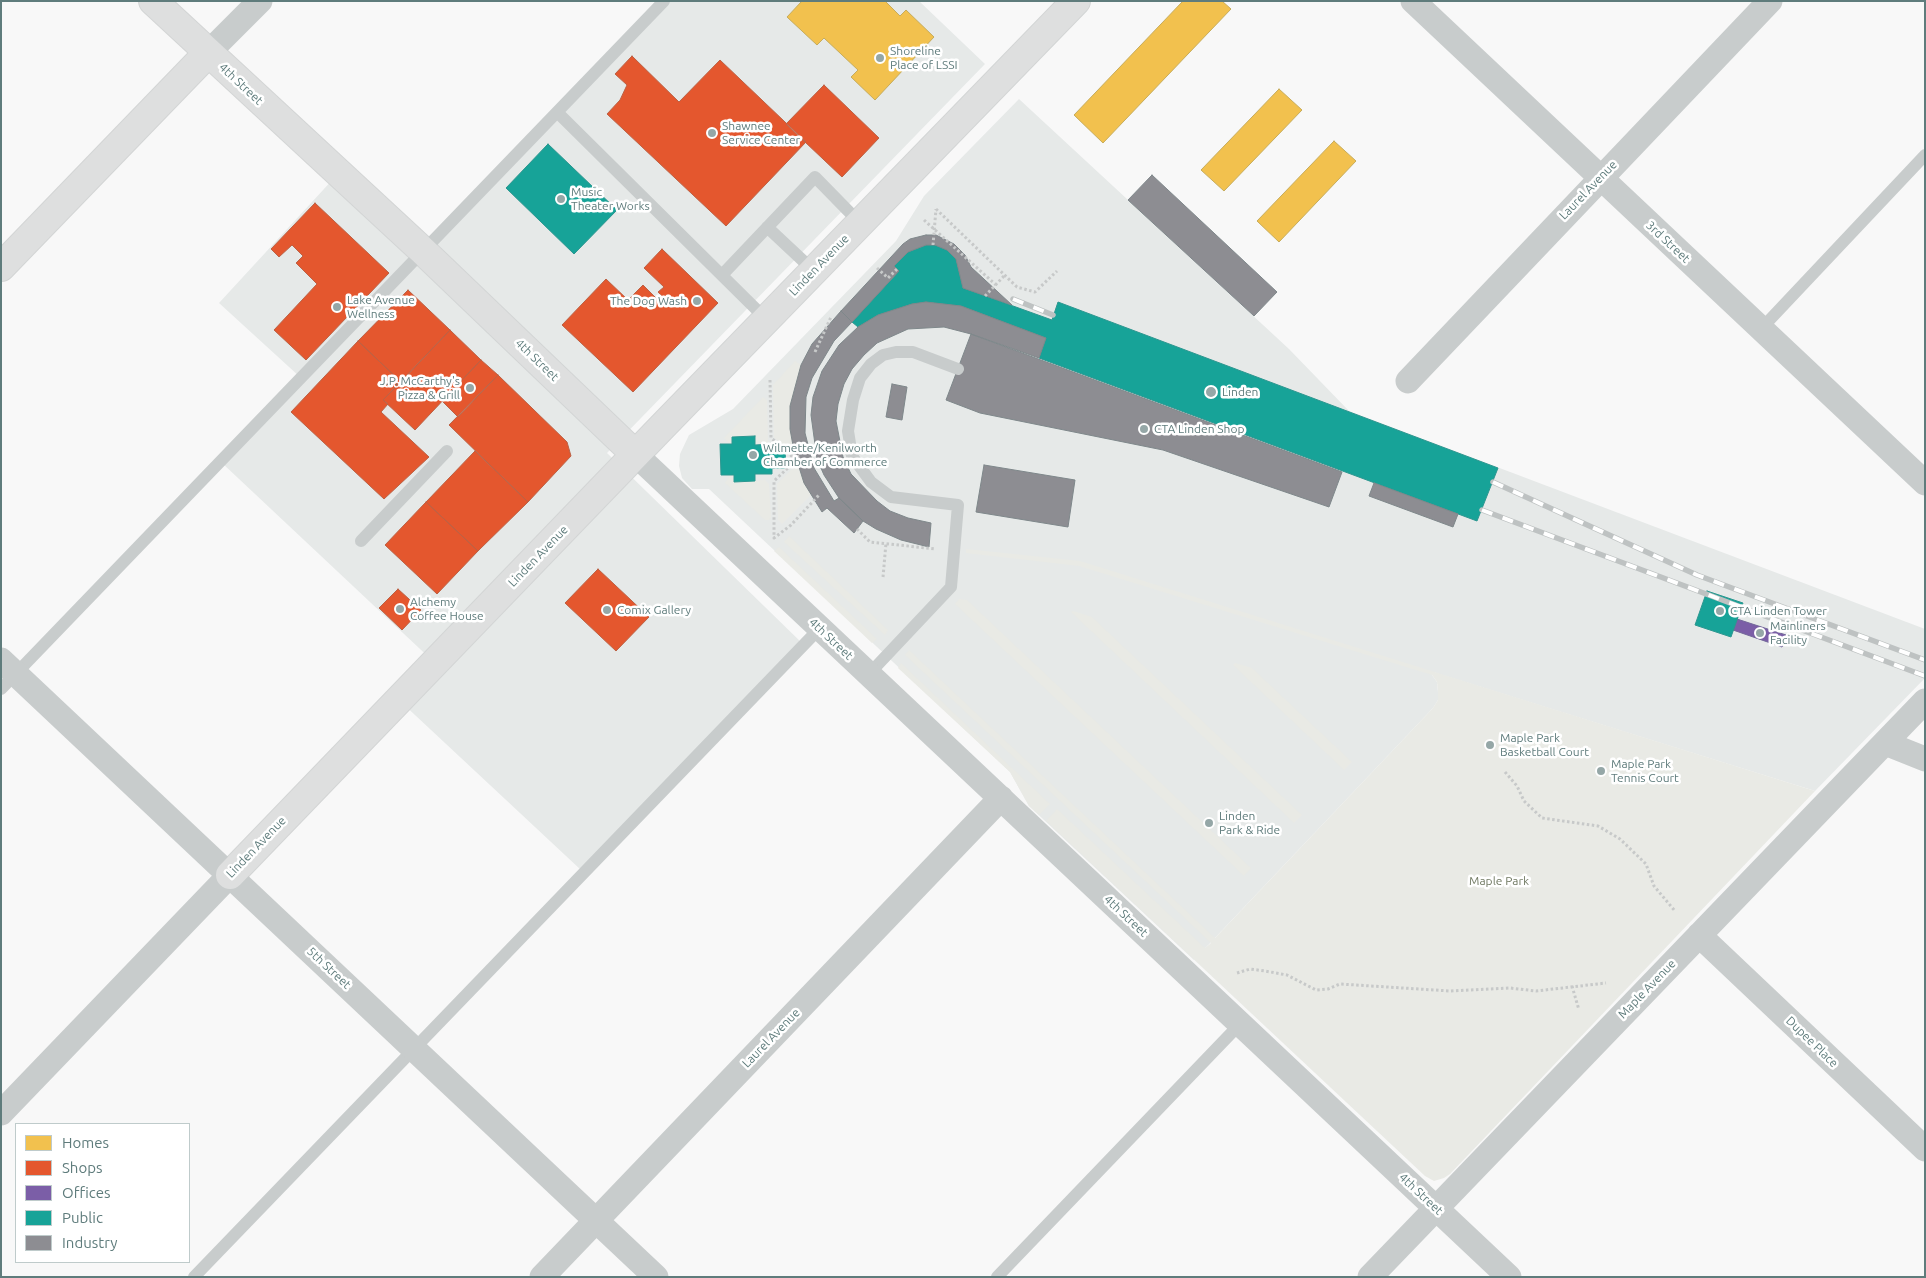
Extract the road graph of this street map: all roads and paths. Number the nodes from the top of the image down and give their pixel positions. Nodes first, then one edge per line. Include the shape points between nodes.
1 (153, 1) edge
2 (260, 1) edge
3 (664, 1) edge
4 (1076, 1) edge
5 (1770, 1) edge
6 (1417, 3) edge
7 (208, 53) junction
8 (558, 112) junction
9 (1925, 155) edge
10 (1600, 178) junction
11 (924, 220) dead end
12 (860, 223) junction
13 (767, 227) junction
14 (934, 229) junction
15 (933, 245) dead end
16 (423, 251) junction
17 (1, 267) edge
18 (877, 268) dead end
19 (897, 269) dead end
20 (814, 271) junction
21 (1057, 271) dead end
22 (722, 275) junction
23 (1005, 275) junction
24 (996, 285) junction
25 (986, 296) dead end
26 (831, 318) dead end
27 (766, 319) junction
28 (1761, 329) junction
29 (815, 352) dead end
30 (958, 369) dead end
31 (770, 380) dead end
32 (1408, 381) dead end
33 (447, 451) dead end
34 (635, 454) junction
35 (801, 456) dead end
36 (792, 458) junction
37 (1925, 483) edge
38 (819, 495) dead end
39 (857, 529) dead end
40 (361, 541) dead end
41 (886, 544) junction
42 (942, 550) dead end
43 (883, 577) dead end
44 (820, 628) junction
45 (6, 674) edge
46 (869, 674) junction
47 (1925, 702) edge
48 (1885, 743) junction
49 (1925, 759) edge
50 (1505, 772) dead end
51 (1001, 798) junction
52 (230, 875) junction
53 (1675, 911) dead end
54 (1699, 935) junction
55 (1237, 973) dead end
56 (1606, 983) dead end
57 (1572, 986) junction
58 (1580, 1010) dead end
59 (1240, 1024) junction
60 (414, 1048) junction
61 (1, 1113) edge
62 (1925, 1149) edge
63 (1436, 1208) junction
64 (596, 1220) junction
65 (194, 1277) edge
66 (542, 1277) edge
67 (656, 1277) edge
68 (997, 1277) edge
69 (1370, 1277) edge
70 (1508, 1277) edge

1 - 7 street, 4th Street
2 - 7 street
3 - 8 lane
4 - 12 street, Linden Avenue
5 - 10 street, Laurel Avenue
6 - 10 street, 3rd Street
7 - 16 street, 4th Street
7 - 17 street
8 - 16 lane
8 - 22 lane
9 - 28 lane
10 - 28 street, 3rd Street
10 - 32 street, Laurel Avenue
11 - 14 path
12 - 13 lane via 815,177
12 - 20 street, Linden Avenue
13 - 20 lane
13 - 22 lane
14 - 15 path
14 - 23 path via 936,209
14 - 24 path
16 - 34 street, 4th Street
16 - 45 lane
18 - 19 path via 888,278
20 - 27 street, Linden Avenue
21 - 23 path via 1035,292 1017,287
22 - 27 lane
23 - 24 path
24 - 25 path
26 - 29 path
27 - 34 street, Linden Avenue
28 - 37 street, 3rd Street
30 - 46 lane via 913,352 883,355 860,378 853,400 848,431 852,456 871,482 891,497 958,506 951,587
31 - 36 path via 770,438 791,453
33 - 40 lane
34 - 44 street, 4th Street
34 - 52 street, Linden Avenue
35 - 36 path
36 - 38 path via 792,464 774,481 774,538 792,525
39 - 41 path via 870,542
41 - 42 path
41 - 43 path
44 - 46 street, 4th Street
44 - 60 lane
45 - 52 street, 5th Street
46 - 51 street, 4th Street
47 - 48 street, Maple Avenue
48 - 49 street
48 - 54 street, Maple Avenue
50 - 53 path via 1524,801 1542,818 1598,826 1620,839 1646,864 1654,886
51 - 59 street, 4th Street
51 - 64 street, Laurel Avenue
52 - 60 street, 5th Street
52 - 61 street, Linden Avenue
54 - 62 street, Dupee Place
54 - 63 street, Maple Avenue
55 - 57 path via 1250,969 1266,970 1287,975 1316,990 1340,984 1450,991 1510,988 1536,991
56 - 57 path
57 - 58 path
59 - 63 street, 4th Street
59 - 68 lane
60 - 64 street, 5th Street
60 - 65 lane
63 - 69 street, Maple Avenue
63 - 70 street, 4th Street
64 - 66 street, Laurel Avenue
64 - 67 street, 5th Street

